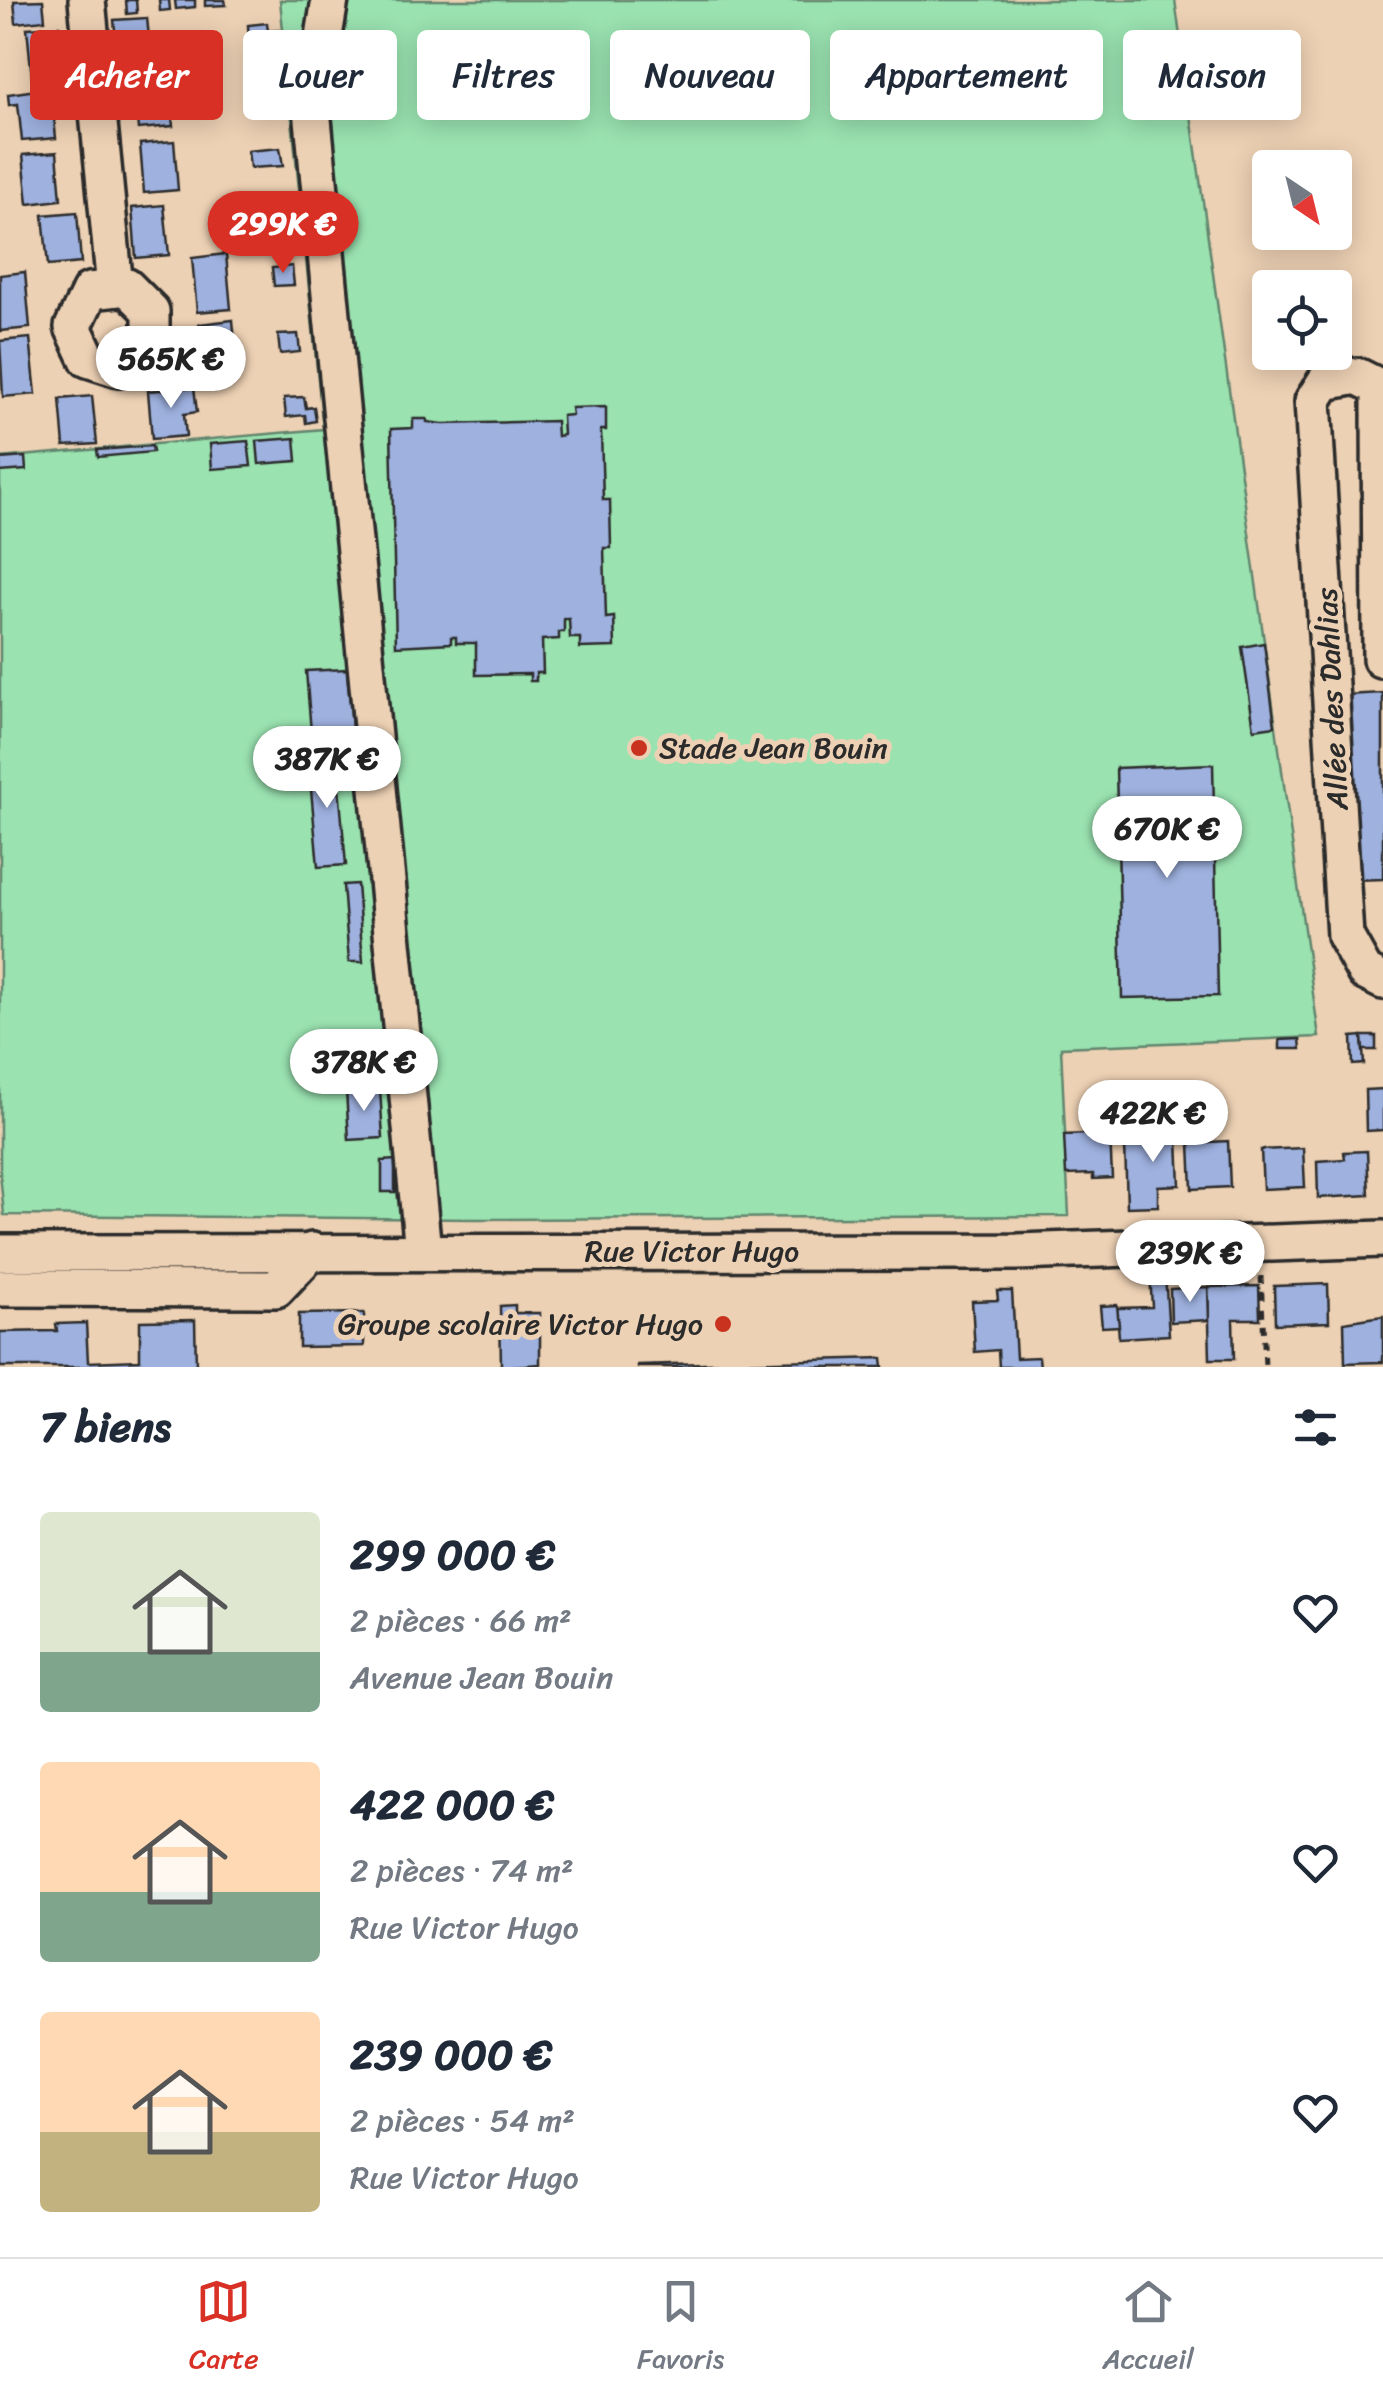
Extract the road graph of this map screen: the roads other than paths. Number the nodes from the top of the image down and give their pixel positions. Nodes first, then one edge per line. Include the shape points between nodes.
1 (86, 0) edge
2 (330, 0) edge
3 (115, 288) dead end
4 (1381, 388) edge
5 (1330, 646) junction
6 (1382, 659) edge
7 (1383, 981) edge
8 (1383, 1239) edge
9 (312, 1251) junction
10 (423, 1251) junction
11 (0, 1253) edge
12 (0, 1288) edge

1 - 3 street
2 - 10 street via 312,109
4 - 5 street, Allée des Dahlias via 1357,376 1325,382 1313,400
4 - 6 street
5 - 6 street
5 - 7 street, Allée des Dahlias via 1345,936 1364,972
8 - 10 street, Rue Victor Hugo via 1018,1252
9 - 10 street, Rue Victor Hugo
9 - 11 street, Rue Victor Hugo
9 - 12 street via 276,1289

